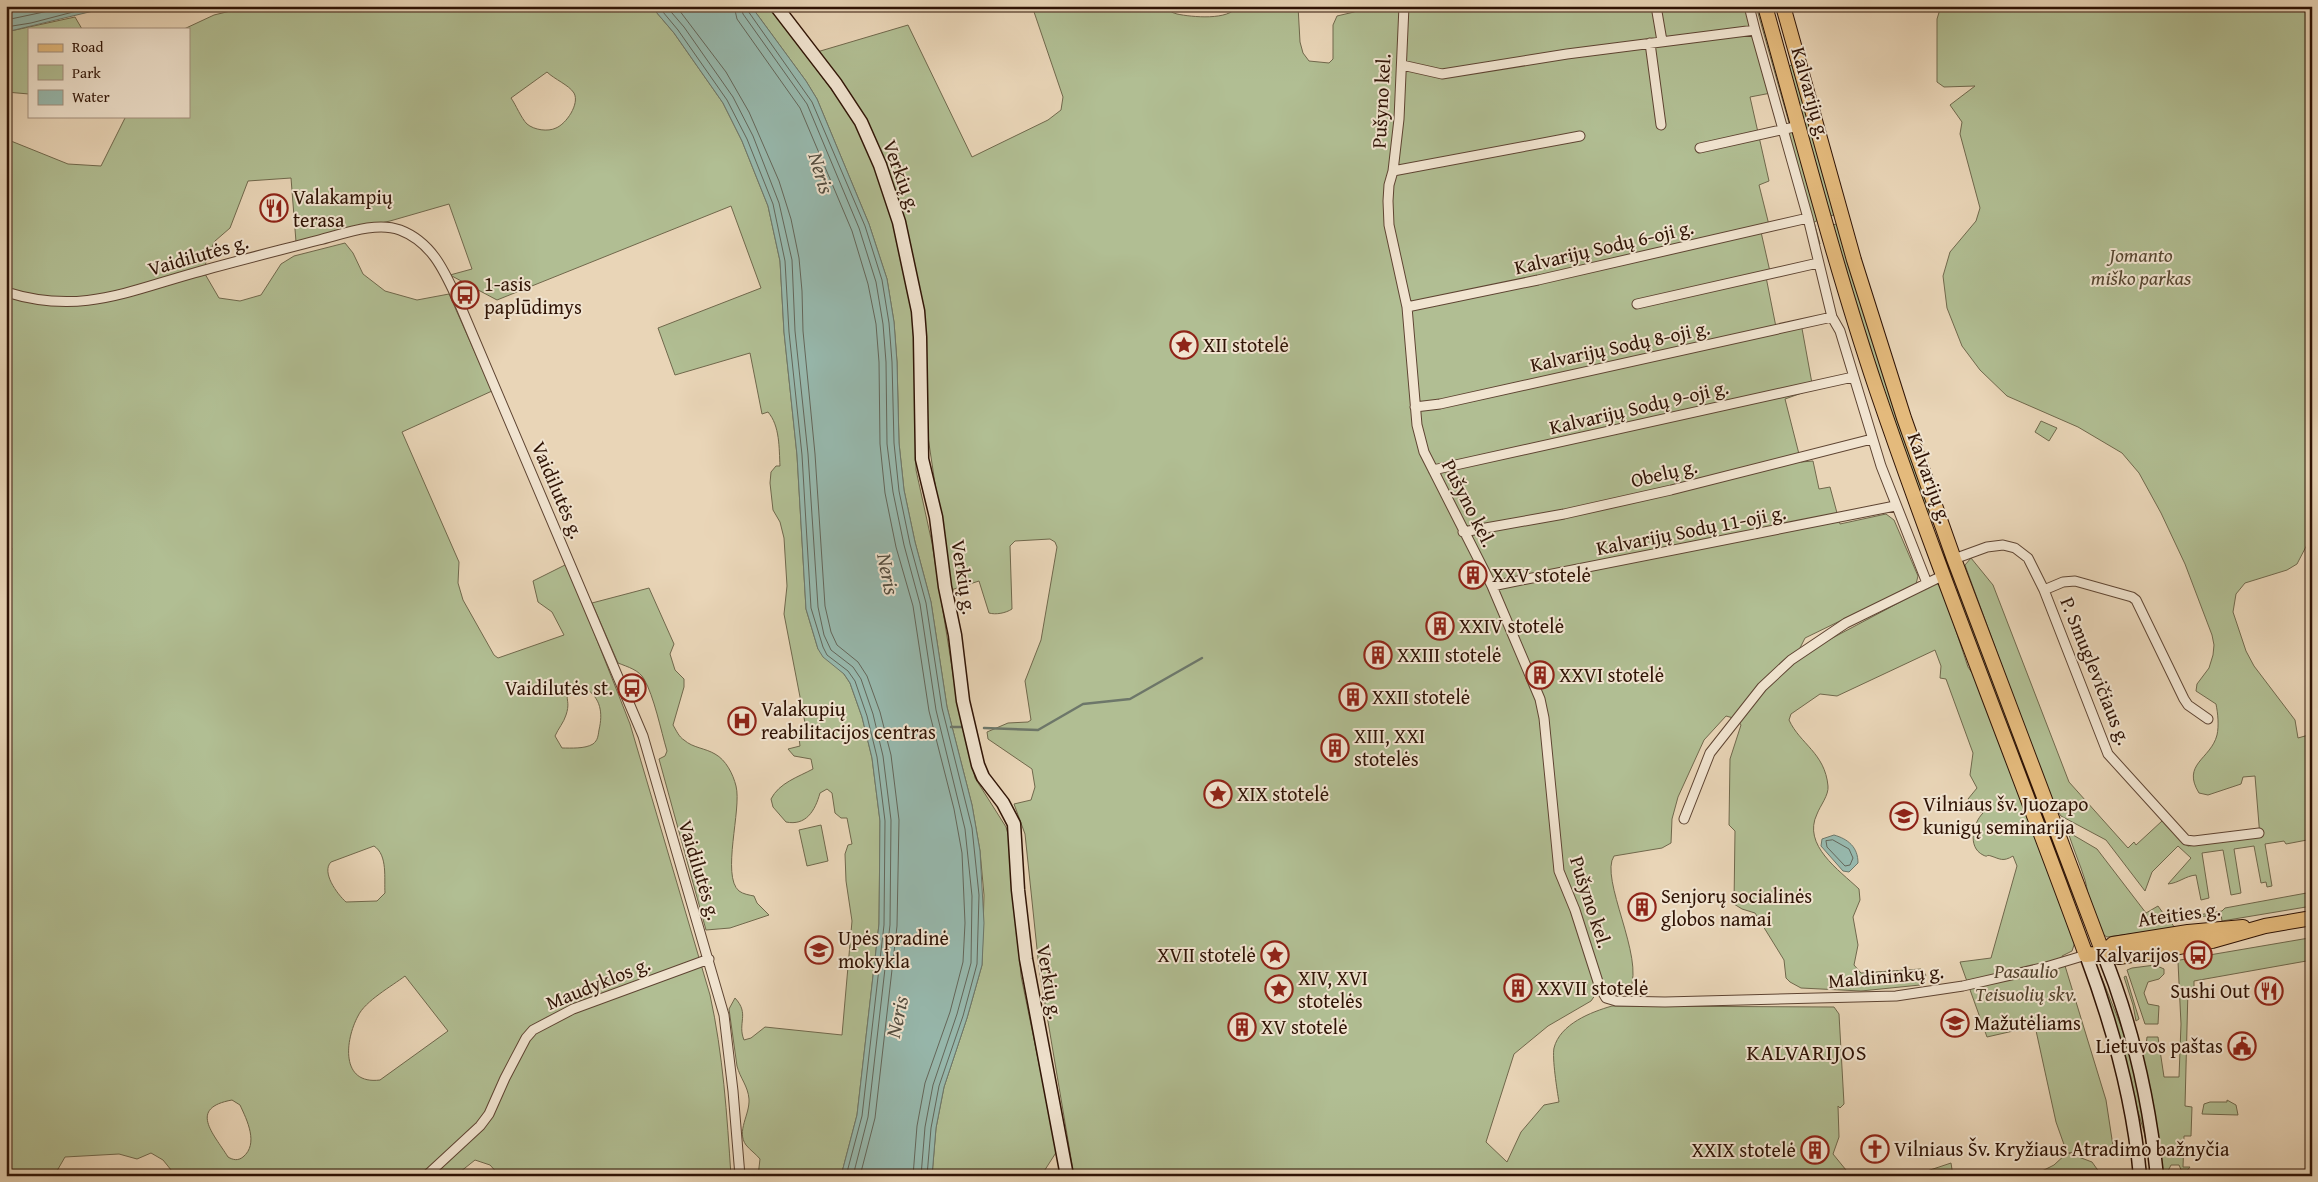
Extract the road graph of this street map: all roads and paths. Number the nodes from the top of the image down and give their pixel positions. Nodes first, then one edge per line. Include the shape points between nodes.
1 (776, 6) edge
2 (1404, 6) edge
3 (1656, 6) edge
4 (1749, 6) edge
5 (1765, 6) edge
6 (1782, 6) edge
7 (1755, 30) junction
8 (1662, 41) junction
9 (1650, 43) junction
10 (1798, 61) junction
11 (1402, 65) junction
12 (1782, 65) junction
13 (1661, 125) dead end
14 (1799, 126) junction
15 (1785, 131) junction
16 (1580, 136) dead end
17 (1700, 148) dead end
18 (1394, 171) junction
19 (1808, 218) junction
20 (1818, 263) junction
21 (6, 292) edge
22 (1637, 304) dead end
23 (1407, 307) junction
24 (1832, 317) junction
25 (1853, 377) junction
26 (1415, 407) junction
27 (1872, 439) junction
28 (1433, 470) junction
29 (1895, 506) junction
30 (1463, 532) junction
31 (1954, 559) junction
32 (1942, 570) junction
33 (1927, 583) junction
34 (1492, 586) junction
35 (2044, 590) junction
36 (2208, 719) dead end
37 (1684, 819) dead end
38 (2259, 833) dead end
39 (2312, 918) edge
40 (2103, 953) junction
41 (2086, 955) junction
42 (709, 959) junction
43 (1606, 998) joint
44 (426, 1176) edge
45 (740, 1176) edge
46 (1067, 1176) edge
47 (2140, 1176) edge
48 (2157, 1176) edge

1 - 46 main road, Verkių g. via 861,122 899,222 918,311 922,459 936,517 963,701 978,766 1014,824 1026,959
2 - 11 street, Pušyno kel.
3 - 8 street
4 - 7 street
5 - 12 main road, Kalvarijų g.
6 - 10 main road, Kalvarijų g.
7 - 8 street
7 - 15 street
8 - 9 street
9 - 11 street via 1442,74
9 - 13 street
10 - 12 main road
10 - 31 main road, Kalvarijų g. via 1879,342
11 - 18 street, Pušyno kel.
12 - 14 main road, Kalvarijų g.
14 - 15 street
14 - 32 main road, Kalvarijų g. via 1855,321
15 - 17 street
15 - 19 street
16 - 18 street
18 - 23 street, Pušyno kel. via 1388,185 1390,224
19 - 20 street
19 - 23 street, Kalvarijų Sodų 6-oji g.
20 - 22 street
20 - 24 street
21 - 42 street, Vaidilutės g. via 56,302 104,299 356,231 401,230 426,246 446,274 460,305 635,716
23 - 26 street, Pušyno kel.
24 - 25 street via 1840,331
24 - 26 street, Kalvarijų Sodų 8-oji g.
25 - 27 street
25 - 28 street, Kalvarijų Sodų 9-oji g.
26 - 28 street, Pušyno kel. via 1424,452
27 - 29 street
27 - 30 street, Obelų g. via 1671,490
28 - 30 street, Pušyno kel.
29 - 33 street
29 - 34 street, Kalvarijų Sodų 11-oji g.
30 - 34 street, Pušyno kel.
31 - 32 main road
31 - 35 street, P. Smuglevičiaus g. via 1986,547 2003,545 2015,548 2028,558
31 - 40 main road, Kalvarijų g.
32 - 33 street
32 - 41 main road, Kalvarijų g.
33 - 37 street via 1846,623 1791,660 1768,682 1710,753
34 - 43 street, Pušyno kel. via 1540,699 1559,871
35 - 36 street via 2075,581 2136,600 2184,699
35 - 38 street, P. Smuglevičiaus g. via 2112,758 2186,840 2194,842
39 - 40 main road, Ateities g. via 2114,944
40 - 41 main road, Ateities g.
40 - 48 main road via 2139,1066 2153,1134
41 - 43 street, Maldininkų g. via 1932,992 1896,996 1664,1002
41 - 47 main road via 2122,1066
42 - 44 street, Maudyklos g. via 573,1009 533,1030 505,1078 489,1114
42 - 45 street, Vaidilutės g. via 728,1040

